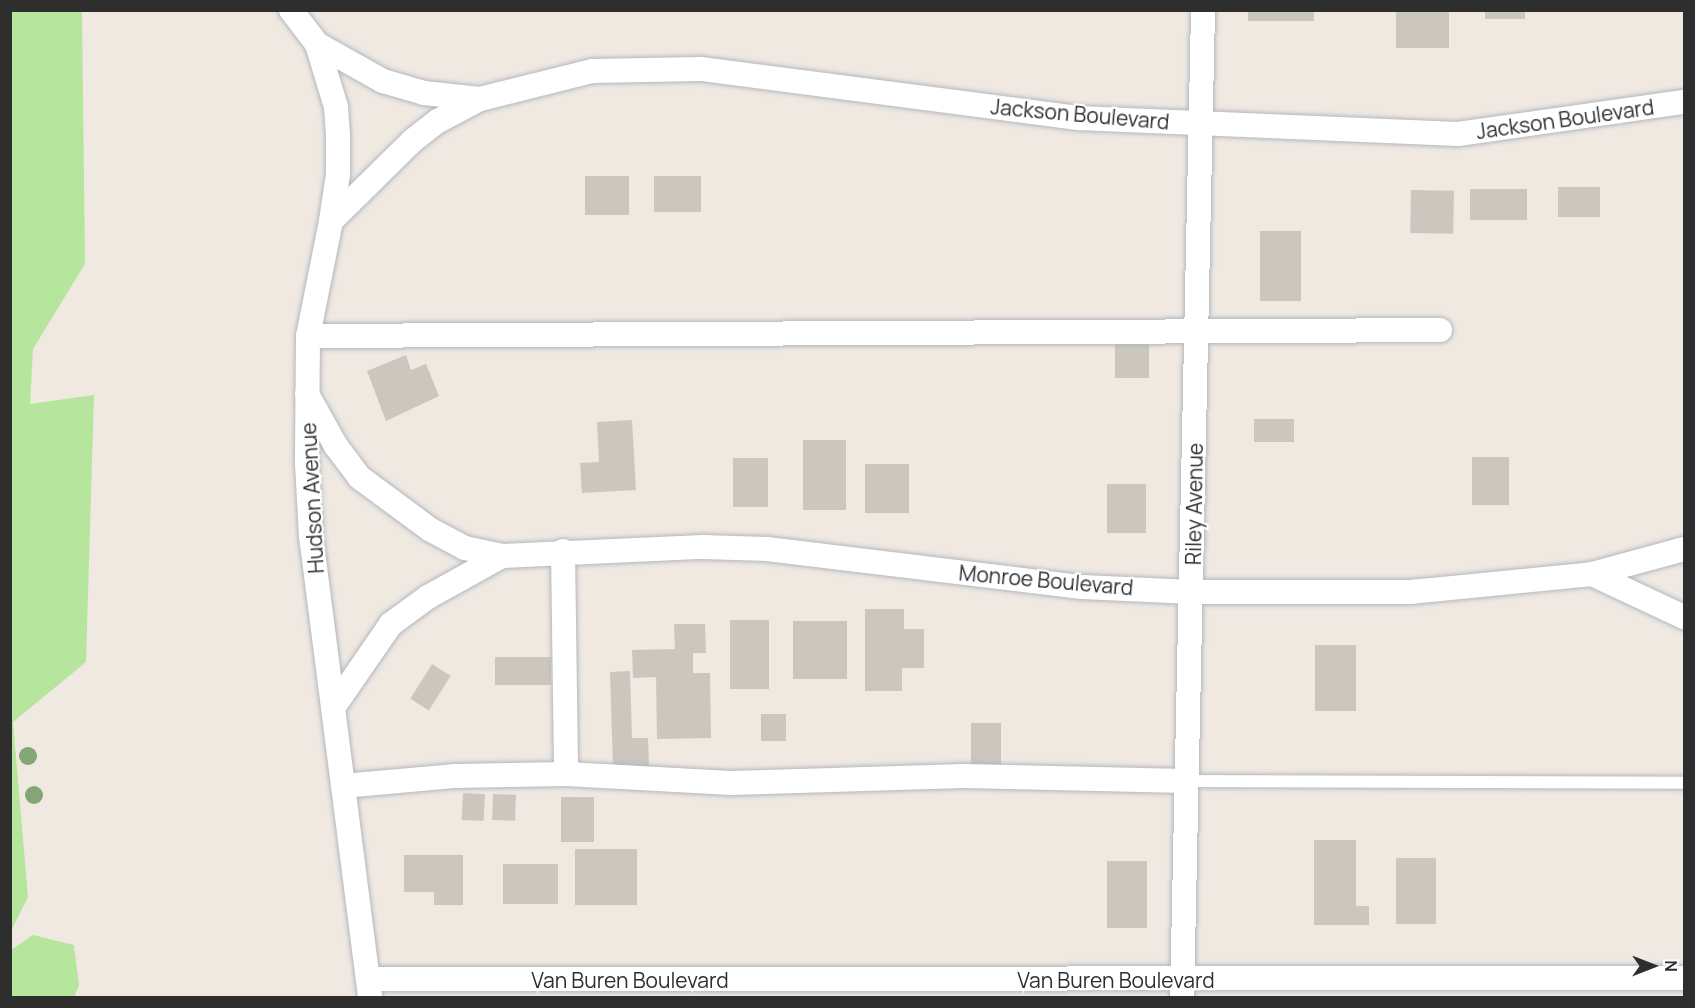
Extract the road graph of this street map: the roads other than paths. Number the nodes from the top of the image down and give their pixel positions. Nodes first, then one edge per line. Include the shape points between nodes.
1 (291, 10) edge
2 (1203, 10) edge
3 (317, 44) junction
4 (480, 99) junction
5 (1684, 102) edge
6 (1201, 123) junction
7 (331, 221) junction
8 (1440, 330) dead end
9 (1196, 334) junction
10 (308, 336) junction
11 (307, 394) junction
12 (1684, 549) edge
13 (563, 551) junction
14 (502, 556) junction
15 (1592, 574) junction
16 (1192, 592) junction
17 (1684, 617) edge
18 (333, 708) junction
19 (566, 774) junction
20 (1186, 781) junction
21 (1684, 783) edge
22 (342, 786) junction
23 (1684, 978) edge
24 (369, 988) edge
25 (1182, 989) edge

1 - 3 street, Hudson Avenue
2 - 6 street, Riley Avenue
3 - 4 street, Jackson Boulevard via 383,81 424,93
3 - 7 street, Hudson Avenue via 336,107 339,134 339,174
4 - 6 street, Jackson Boulevard via 591,71 701,69 1078,118
4 - 7 street, Jackson Boulevard via 438,121 412,141
5 - 6 street, Jackson Boulevard via 1458,134
6 - 9 street, Riley Avenue
7 - 10 street, Hudson Avenue
8 - 9 street
9 - 10 street
9 - 16 street, Riley Avenue
10 - 11 street, Hudson Avenue
11 - 14 street, Monroe Boulevard via 336,446 367,484 431,530 465,548
11 - 18 street, Hudson Avenue via 311,536
12 - 15 street, Monroe Boulevard
13 - 14 street, Monroe Boulevard
13 - 16 street, Monroe Boulevard via 767,549 1082,586
13 - 19 street
14 - 18 street, Monroe Boulevard via 428,597 391,624
15 - 16 street, Monroe Boulevard via 1410,592
15 - 17 street
16 - 20 street, Riley Avenue
18 - 22 street, Hudson Avenue
19 - 20 street via 731,783 964,776
19 - 22 street via 454,776
20 - 21 lane
20 - 25 street, Riley Avenue
22 - 24 street, Hudson Avenue
23 - 25 street, Van Buren Boulevard
24 - 25 street, Van Buren Boulevard

